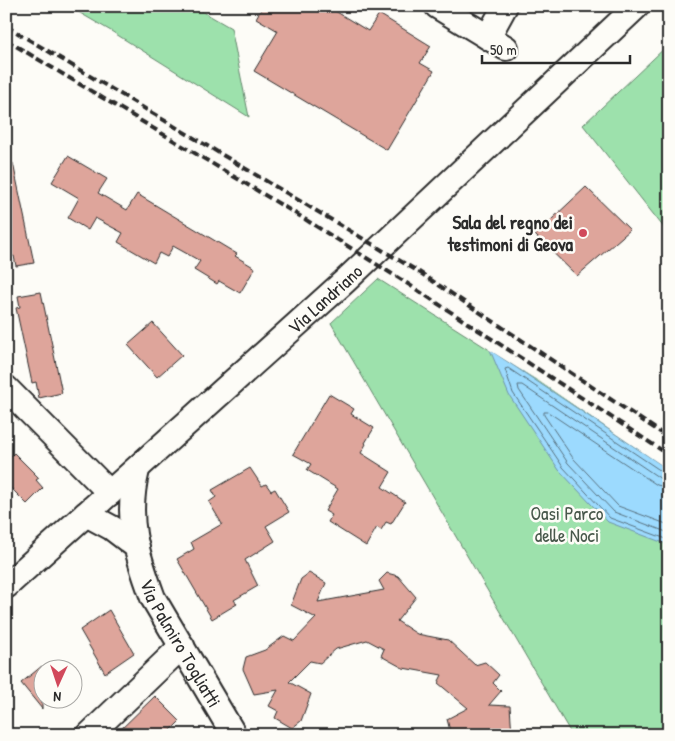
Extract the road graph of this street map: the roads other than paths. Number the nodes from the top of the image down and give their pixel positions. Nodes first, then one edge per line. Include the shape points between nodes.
1 (505, 6) edge
2 (637, 6) edge
3 (446, 9) edge
4 (6, 388) edge
5 (137, 470) junction
6 (110, 493) junction
7 (86, 514) junction
8 (137, 547) junction
9 (6, 586) edge
10 (182, 646) junction
11 (89, 735) edge
12 (234, 735) edge

1 - 3 street via 497,42
2 - 5 street, Via Landriano via 345,281
4 - 6 street
5 - 6 street, Via Landriano
5 - 8 street, Via Palmiro Togliatti via 131,507
6 - 7 street, Via Landriano
7 - 8 street
7 - 9 street, Via Landriano
8 - 10 street, Via Palmiro Togliatti via 153,598
10 - 11 street
10 - 12 street, Via Palmiro Togliatti

